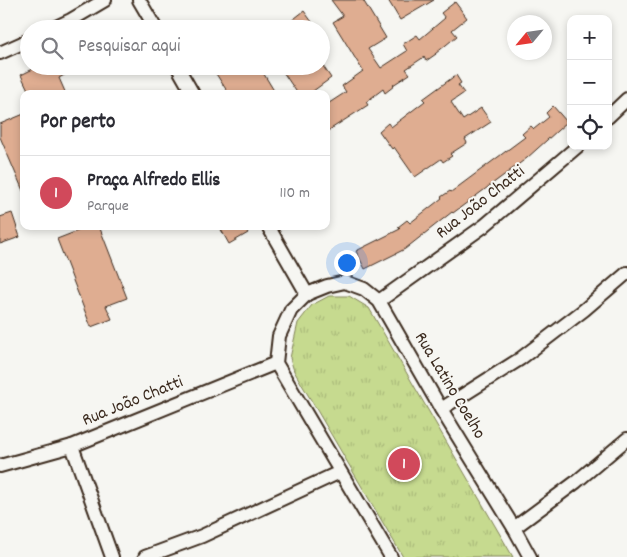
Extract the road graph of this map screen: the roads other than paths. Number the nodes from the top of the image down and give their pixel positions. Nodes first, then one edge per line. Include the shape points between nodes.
1 (105, 0) edge
2 (139, 0) edge
3 (71, 20) edge
4 (151, 20) edge
5 (20, 44) edge
6 (0, 53) edge
7 (182, 75) edge
8 (191, 90) edge
9 (627, 98) edge
10 (612, 113) edge
11 (573, 150) edge
12 (270, 230) edge
13 (627, 273) edge
14 (307, 294) junction
15 (378, 301) junction
16 (276, 363) junction
17 (441, 409) junction
18 (627, 439) edge
19 (72, 446) junction
20 (0, 466) edge
21 (340, 472) junction
22 (514, 528) junction
23 (112, 557) edge
24 (145, 557) edge
25 (391, 557) edge
26 (530, 557) edge

1 - 3 street
2 - 4 street
5 - 6 street
7 - 8 street
9 - 10 street
11 - 15 street, Rua João Chatti via 484,226
12 - 14 street
13 - 17 street via 520,359
14 - 15 street, Rua Latino Coelho via 345,282 364,288
14 - 16 street, Rua Latino Coelho via 291,310 279,336
15 - 17 street, Rua Latino Coelho
16 - 19 street, Rua João Chatti
16 - 21 street
17 - 22 street, Rua Latino Coelho
18 - 22 street
19 - 20 street, Rua João Chatti
19 - 23 street
21 - 24 street via 202,536
21 - 25 street
22 - 26 street, Rua Latino Coelho

